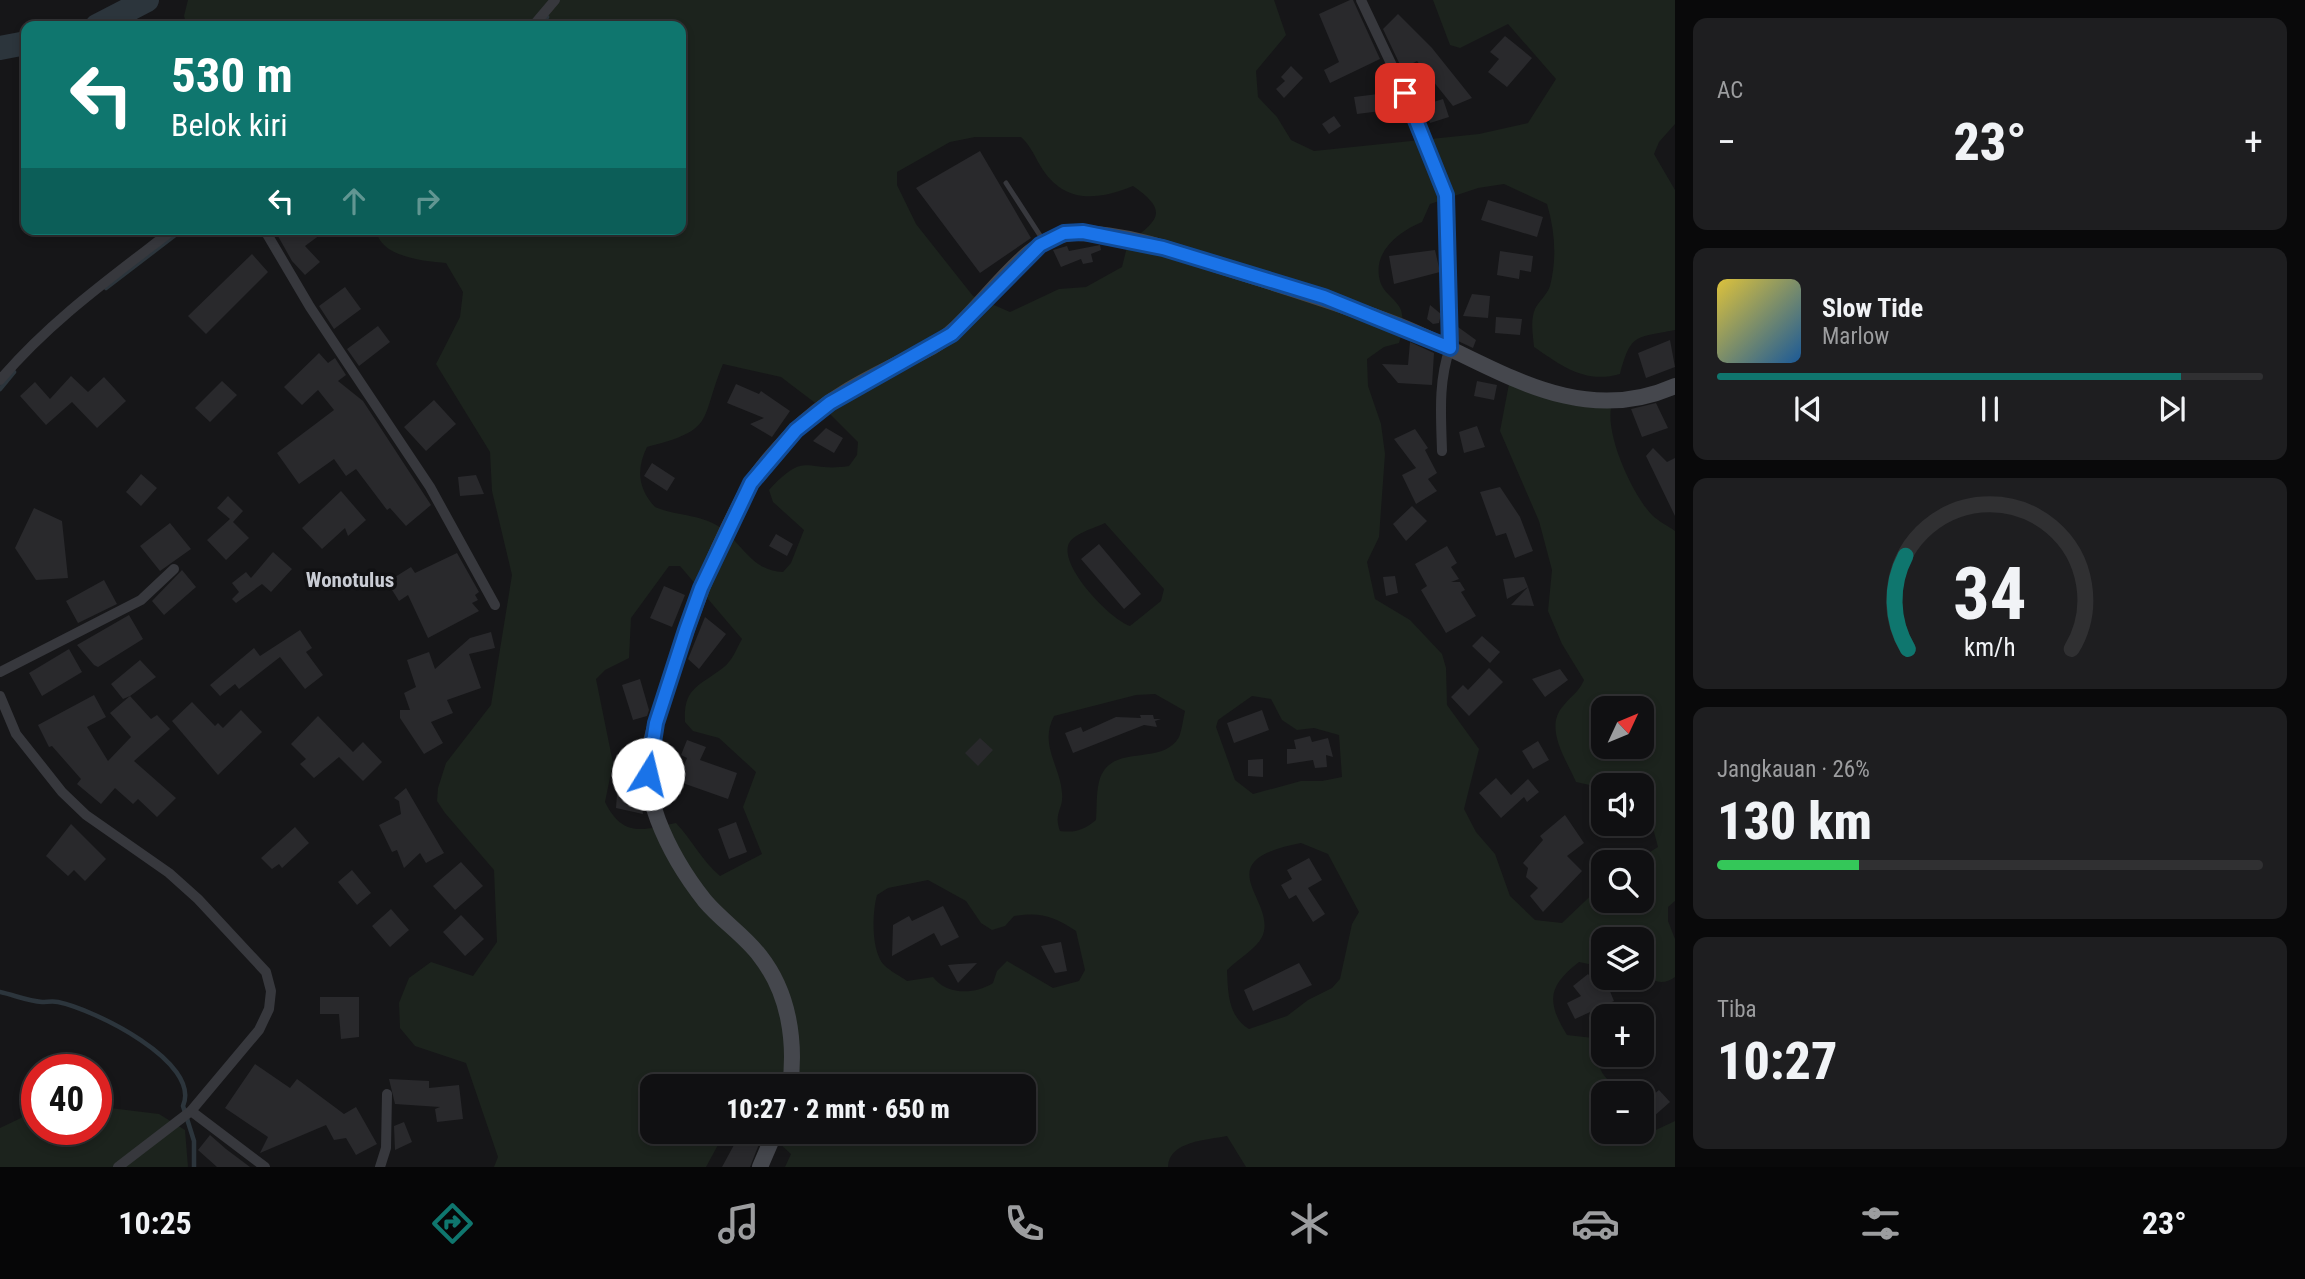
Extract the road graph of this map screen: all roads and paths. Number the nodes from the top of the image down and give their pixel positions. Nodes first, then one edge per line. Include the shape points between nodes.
1 (555, 0) edge
2 (1362, 0) edge
3 (537, 21) edge
4 (1006, 183) dead end
5 (166, 235) edge
6 (268, 235) edge
7 (1045, 242) junction
8 (1450, 348) junction
9 (0, 380) edge
10 (1675, 386) edge
11 (1442, 451) dead end
12 (174, 569) dead end
13 (495, 606) dead end
14 (0, 673) edge
15 (0, 696) edge
16 (791, 1074) edge
17 (387, 1094) dead end
18 (186, 1115) junction
19 (770, 1144) edge
20 (118, 1167) edge
21 (265, 1167) edge
22 (380, 1167) edge
23 (760, 1167) edge

1 - 3 street
2 - 8 street via 1446,195
4 - 7 lane
5 - 9 street via 63,314
6 - 13 street via 430,487
7 - 8 street via 1064,233 1083,232 1163,248 1324,297
7 - 16 street via 952,334 848,390 796,430 751,483 701,588 656,723 647,768 657,817 677,861 706,902 774,975 794,1044
8 - 10 street via 1511,379 1577,400 1649,398
8 - 11 street via 1442,381
12 - 14 street via 141,600
15 - 18 street via 16,734 62,792 86,815 169,873 266,972 269,1009 259,1030
17 - 22 street via 386,1148
18 - 20 street
18 - 21 street
19 - 23 street

